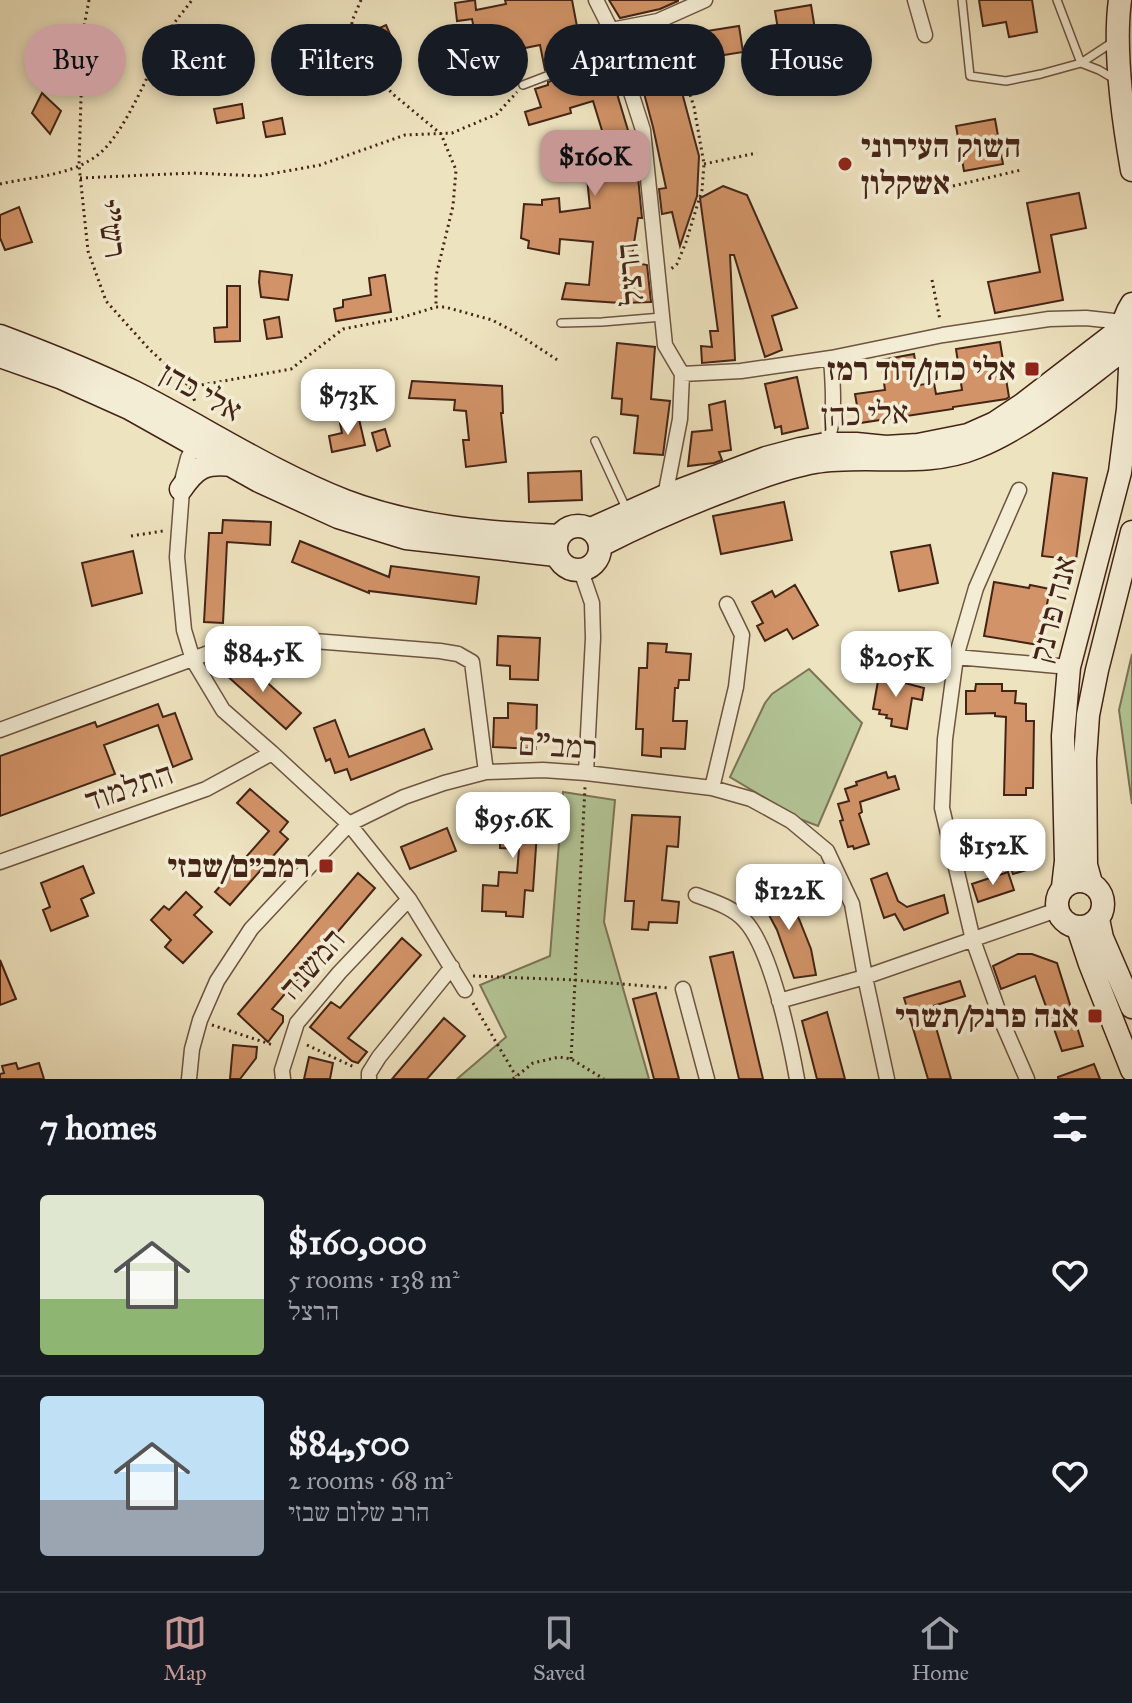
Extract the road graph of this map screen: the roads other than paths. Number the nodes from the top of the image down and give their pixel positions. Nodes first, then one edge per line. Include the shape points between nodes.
1 (596, 0) edge
2 (705, 0) edge
3 (915, 0) edge
4 (962, 0) edge
5 (1057, 0) edge
6 (1118, 4) edge
7 (608, 24) edge
8 (642, 24) edge
9 (925, 35) dead end
10 (1118, 39) junction
11 (1081, 63) junction
12 (1121, 83) junction
13 (632, 96) edge
14 (1131, 162) edge
15 (662, 317) junction
16 (561, 323) dead end
17 (1128, 333) edge
18 (0, 336) edge
19 (0, 356) edge
20 (831, 358) junction
21 (682, 374) junction
22 (199, 437) junction
23 (595, 441) dead end
24 (826, 444) junction
25 (232, 465) junction
26 (181, 489) junction
27 (1019, 490) dead end
28 (665, 496) junction
29 (628, 512) junction
30 (1132, 532) edge
31 (596, 537) junction
32 (558, 545) junction
33 (581, 571) junction
34 (727, 604) dead end
35 (956, 657) junction
36 (193, 660) junction
37 (1069, 667) junction
38 (0, 730) edge
39 (272, 753) junction
40 (486, 772) junction
41 (586, 773) junction
42 (712, 788) junction
43 (349, 824) junction
44 (0, 862) edge
45 (1091, 883) junction
46 (1063, 887) junction
47 (696, 895) dead end
48 (409, 899) junction
49 (1057, 910) junction
50 (1088, 923) junction
51 (973, 940) junction
52 (454, 972) junction
53 (865, 977) junction
54 (683, 989) road end
55 (465, 990) road end
56 (779, 1001) junction
57 (1132, 1007) edge
58 (1132, 1070) edge
59 (369, 1076) edge
60 (189, 1079) edge
61 (283, 1079) edge
62 (707, 1079) edge
63 (797, 1079) edge
64 (887, 1079) edge
65 (1027, 1079) edge

1 - 7 street, הרצל
2 - 8 street
3 - 9 street
4 - 11 lane via 970,76 1006,81
5 - 11 lane
6 - 10 street
10 - 11 lane
10 - 12 street
11 - 12 lane
12 - 14 street
13 - 15 street, הרצל via 643,130
15 - 16 lane
15 - 21 street, הרצל via 665,345
17 - 20 street, אלי כהן via 1086,318 1049,319
17 - 24 street, אלי כהן via 995,423 968,435 918,445
17 - 31 street, אלי כהן via 1030,418 977,447 924,460 814,462
17 - 37 street, אנה פרנק via 1128,409 1120,472
18 - 22 street, אלי כהן via 133,391
19 - 22 street, אלי כהן
20 - 21 street, אלי כהן
20 - 24 street via 833,404
21 - 28 street, הרצל via 680,419
22 - 25 street, אלי כהן
22 - 26 street
22 - 32 street, אלי כהן via 346,501 406,520
23 - 29 lane
24 - 28 street, אלי כהן via 766,458
25 - 26 street via 202,467
25 - 32 street, אלי כהן via 338,517 406,538
26 - 36 street via 177,557 184,630
27 - 35 street via 976,588
28 - 29 street, אלי כהן
29 - 31 street, אלי כהן
30 - 45 street, אנה פרנק via 1088,715 1086,865
31 - 32 street via 570,527
31 - 33 street via 601,551 596,562
32 - 33 street via 563,565
33 - 41 street via 592,603 593,638
34 - 42 street via 742,635 736,687
35 - 37 street
35 - 51 street via 942,808
36 - 38 street
36 - 39 street via 223,710
36 - 40 street via 249,638 458,654 472,662
37 - 46 street, אנה פרנק via 1063,736
39 - 43 street
39 - 44 street, התלמוד via 206,789
40 - 41 street, רמב"ם
40 - 43 street, רמב"ם via 404,797
41 - 42 street, רמב"ם
42 - 53 street, רמב"ם via 751,799 791,821 827,851 852,904
43 - 48 street
43 - 60 street, רמב"ם via 251,929 217,981 200,1020
45 - 46 street via 1076,881
45 - 50 street via 1101,893 1103,906
46 - 49 street
47 - 56 street via 744,920 760,943
48 - 52 street
48 - 61 street, המשנה via 297,1023
49 - 50 street via 1064,922
49 - 51 street
50 - 57 street via 1102,938
50 - 58 street
51 - 53 street
51 - 65 street
52 - 55 street
52 - 59 street via 379,1057
53 - 56 street
53 - 64 street, רמב"ם
54 - 62 street
56 - 63 street

